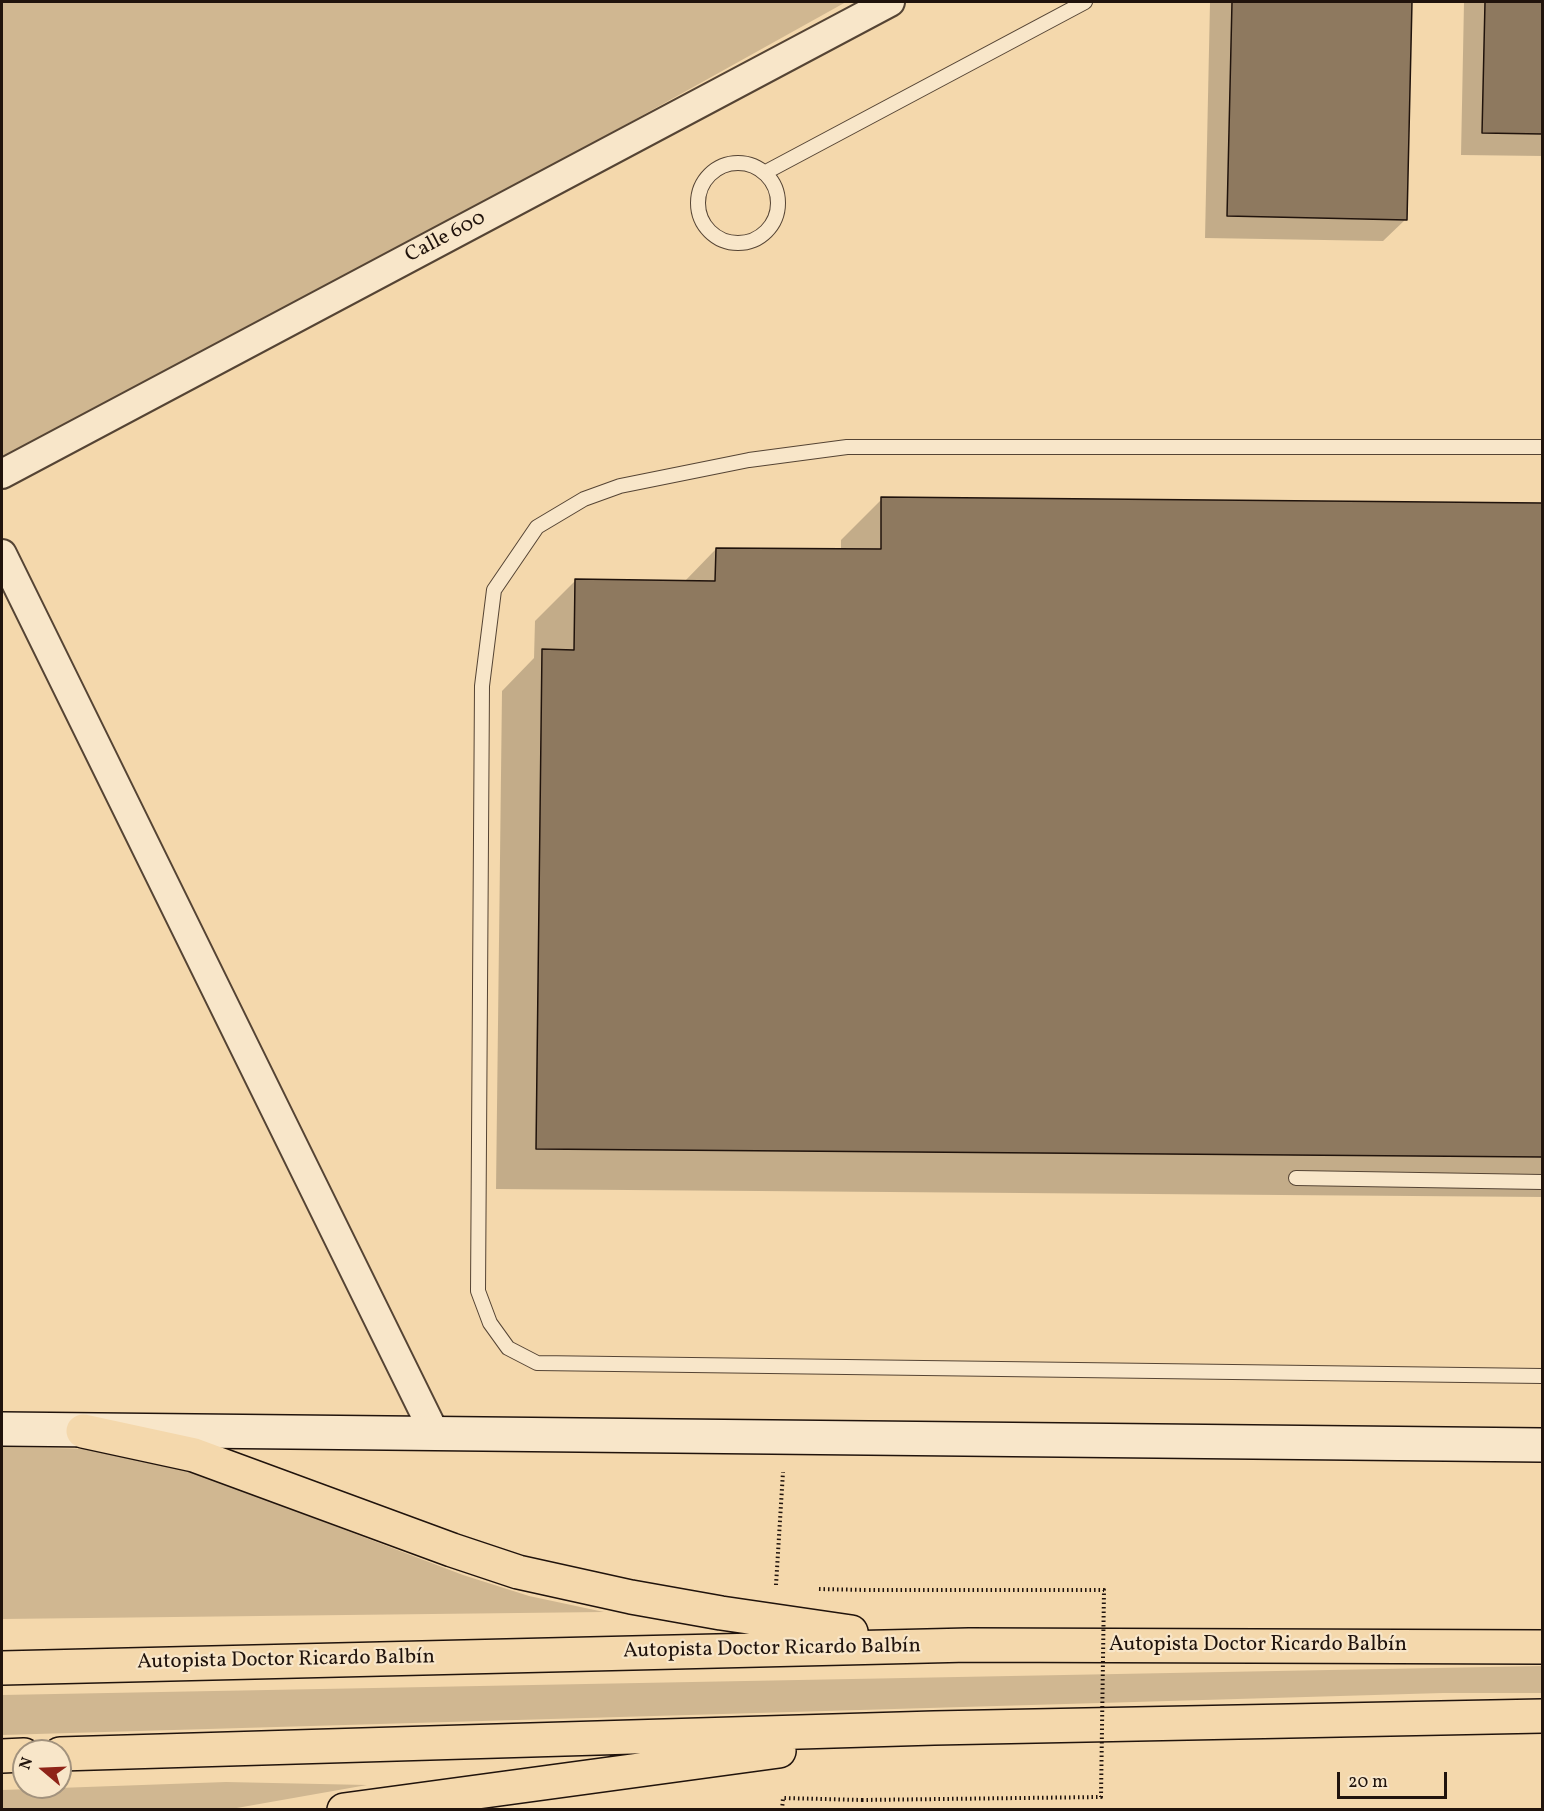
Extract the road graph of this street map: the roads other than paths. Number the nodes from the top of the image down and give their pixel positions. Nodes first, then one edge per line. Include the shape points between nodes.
1 (890, 2) edge
2 (1085, 2) edge
3 (766, 172) junction
4 (1542, 447) edge
5 (2, 474) edge
6 (2, 554) edge
7 (1296, 1178) dead end
8 (1542, 1182) edge
9 (1542, 1376) edge
10 (2, 1429) edge
11 (82, 1431) junction
12 (435, 1434) junction
13 (1542, 1445) edge
14 (969, 1645) junction
15 (1542, 1647) edge
16 (2, 1668) edge
17 (1542, 1716) edge
18 (934, 1728) junction
19 (72, 1754) edge
20 (344, 1809) edge

1 - 5 street, Calle 600
2 - 3 lane
3 - 3 lane via 741,162 714,170 699,193 698,207 710,232 727,241 746,243 768,231 779,208 774,183
4 - 9 lane via 847,447 749,460 620,486 584,499 537,527 494,590 482,686 478,1279 478,1291 490,1323 508,1348 537,1363
6 - 12 street
7 - 8 lane
10 - 11 street
11 - 12 street
11 - 14 highway via 194,1455 518,1572 721,1613
12 - 13 street
14 - 15 highway, Autopista Doctor Ricardo Balbín
14 - 16 highway, Autopista Doctor Ricardo Balbín
17 - 18 highway
18 - 19 highway
18 - 20 highway

